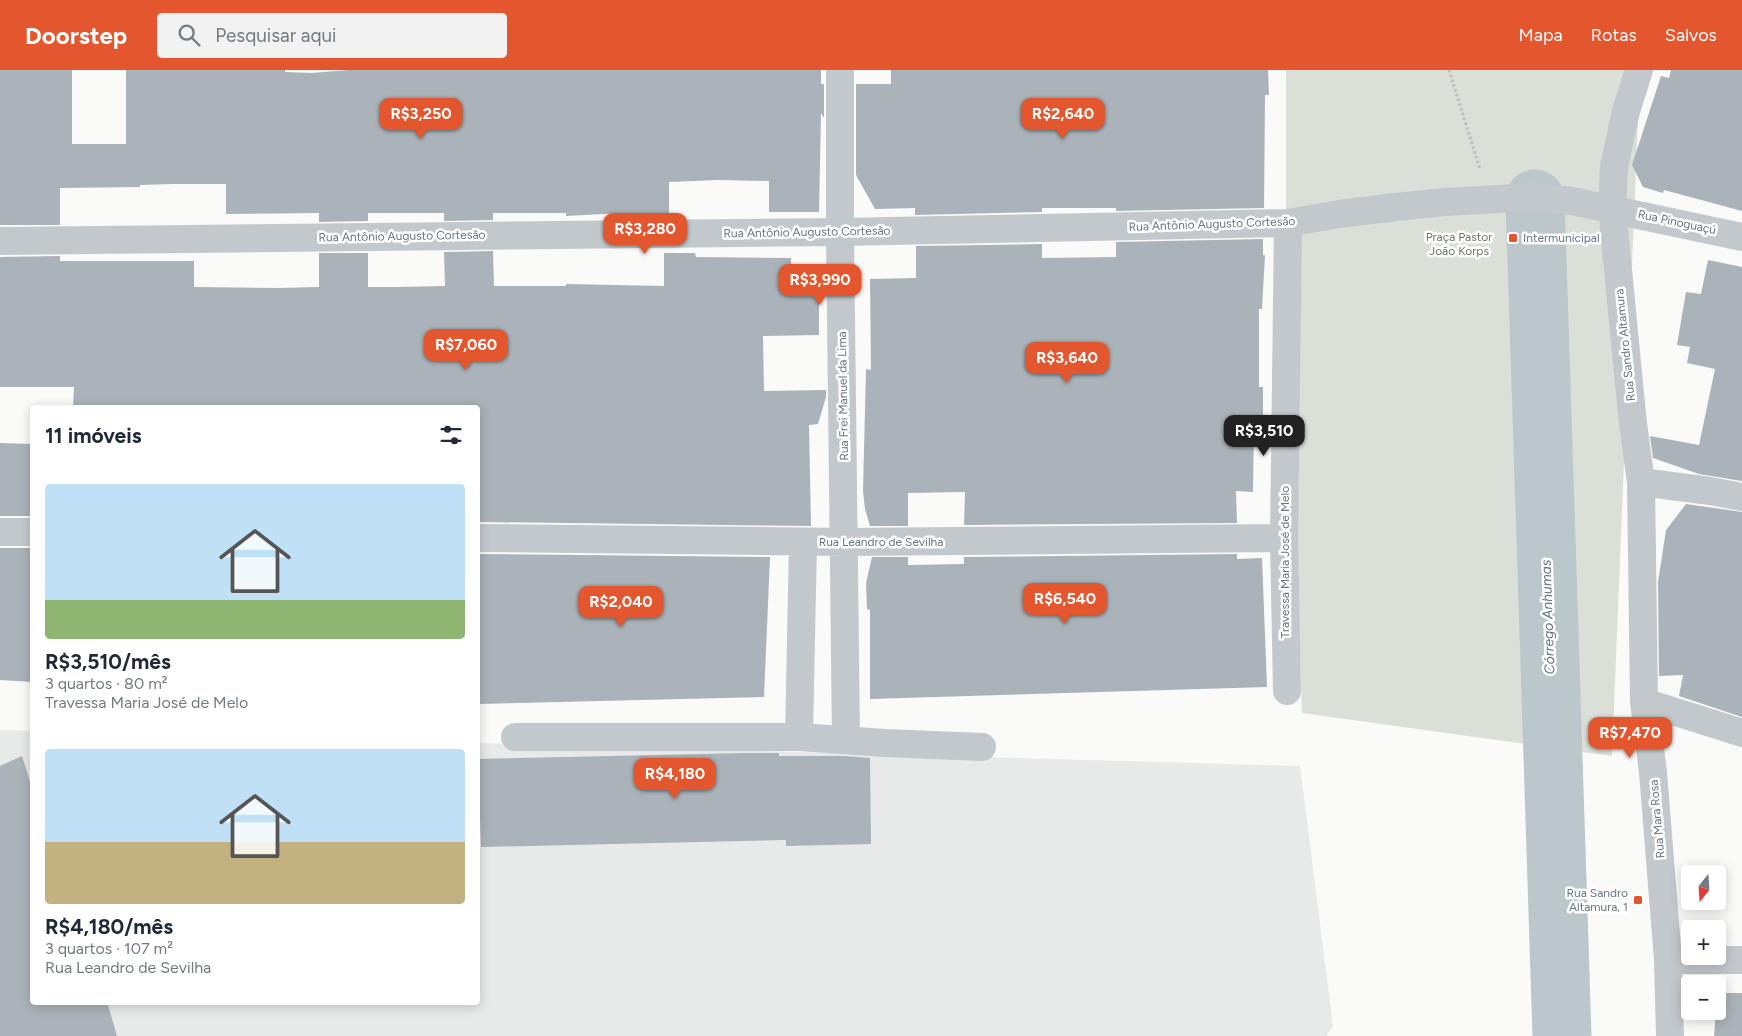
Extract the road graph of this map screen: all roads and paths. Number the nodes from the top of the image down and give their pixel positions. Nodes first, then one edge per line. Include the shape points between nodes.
1 (840, 70) edge
2 (1449, 70) edge
3 (1639, 70) edge
4 (1489, 200) junction
5 (1612, 208) junction
6 (1288, 223) junction
7 (840, 232) junction
8 (1742, 237) edge
9 (0, 241) edge
10 (1640, 482) junction
11 (1742, 497) edge
12 (0, 532) edge
13 (30, 532) edge
14 (480, 538) edge
15 (1284, 538) junction
16 (802, 542) junction
17 (845, 542) junction
18 (1287, 691) dead end
19 (1644, 702) junction
20 (1742, 733) edge
21 (799, 737) junction
22 (515, 738) dead end
23 (846, 739) junction
24 (982, 747) dead end
25 (1668, 960) junction
26 (1742, 960) edge
27 (1670, 1036) edge

1 - 7 street, Rua Frei Manuel da Lima
2 - 4 path
3 - 5 street, Rua Sandro Altamura via 1614,167
4 - 5 street, Rua Antônio Augusto Cortesão via 1535,197
4 - 6 street, Rua Antônio Augusto Cortesão via 1396,207
5 - 8 street, Rua Pinoguaçú
5 - 10 street, Rua Sandro Altamura
6 - 7 street, Rua Antônio Augusto Cortesão
6 - 15 street, Travessa Maria José de Melo
7 - 9 street, Rua Antônio Augusto Cortesão
7 - 17 street, Rua Frei Manuel da Lima
10 - 11 street
10 - 19 street, Rua Mara Rosa
12 - 13 street
14 - 16 street, Rua Leandro de Sevilha
15 - 17 street, Rua Leandro de Sevilha
15 - 18 street, Travessa Maria José de Melo
16 - 17 street, Rua Leandro de Sevilha
16 - 21 street
17 - 23 street, Rua Frei Manuel da Lima
19 - 20 street
19 - 25 street, Rua Mara Rosa
21 - 22 street
21 - 23 street
23 - 24 street
25 - 26 street
25 - 27 street, Rua Mara Rosa

